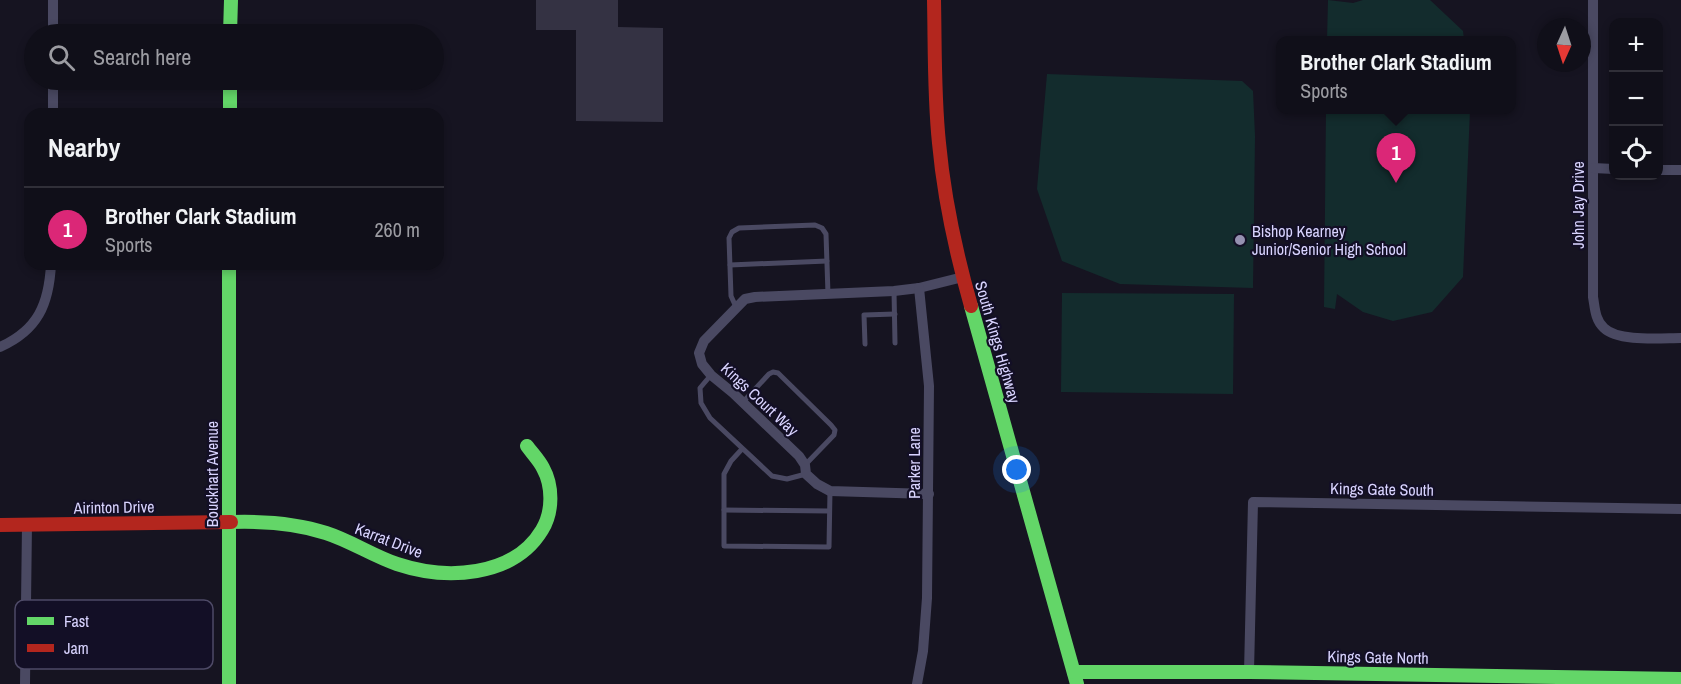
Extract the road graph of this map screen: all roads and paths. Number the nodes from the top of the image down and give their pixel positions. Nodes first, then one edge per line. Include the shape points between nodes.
1 (53, 0) edge
2 (231, 0) edge
3 (934, 0) edge
4 (1593, 0) edge
5 (53, 24) edge
6 (230, 24) edge
7 (53, 90) edge
8 (230, 90) edge
9 (52, 108) edge
10 (230, 108) edge
11 (1593, 168) junction
12 (1609, 169) edge
13 (1663, 170) edge
14 (1681, 170) edge
15 (827, 261) junction
16 (730, 265) junction
17 (50, 270) edge
18 (229, 270) edge
19 (963, 276) junction
20 (919, 288) junction
21 (894, 291) junction
22 (828, 294) junction
23 (736, 307) junction
24 (895, 314) junction
25 (1681, 338) edge
26 (895, 343) dead end
27 (865, 344) dead end
28 (0, 347) edge
29 (711, 375) junction
30 (742, 402) junction
31 (527, 446) dead end
32 (742, 449) junction
33 (806, 470) junction
34 (830, 491) junction
35 (929, 494) junction
36 (1681, 509) edge
37 (724, 510) junction
38 (829, 511) junction
39 (228, 522) junction
40 (27, 524) junction
41 (0, 525) edge
42 (26, 600) edge
43 (25, 669) edge
44 (1249, 672) junction
45 (1076, 678) edge
46 (1681, 679) edge
47 (25, 684) edge
48 (229, 684) edge
49 (917, 684) edge

1 - 5 street
2 - 6 street
3 - 19 street, South Kings Highway via 939,145
4 - 11 street, John Jay Drive
7 - 9 street
8 - 10 street
11 - 12 street
11 - 25 street, John Jay Drive via 1593,297 1599,321 1614,334 1628,337
13 - 14 street
15 - 16 lane
15 - 16 lane via 826,234 822,228 761,227 732,232
15 - 22 lane
16 - 23 lane via 731,296
17 - 28 street via 42,311 31,327
18 - 39 street, Bouckhart Avenue
19 - 20 street
19 - 45 street, South Kings Highway
20 - 21 street, Kings Court Way
20 - 35 street, Parker Lane via 929,386
21 - 22 street, Kings Court Way
21 - 24 lane
22 - 23 street, Kings Court Way via 746,298
23 - 29 street, Kings Court Way via 704,341 699,353
24 - 26 lane
24 - 27 lane via 864,315
29 - 30 street, Kings Court Way
29 - 32 lane via 700,388 701,403 710,418
30 - 33 street, Kings Court Way via 799,456
30 - 33 lane via 769,374 778,373 831,424 834,435
31 - 39 street, Karrat Drive via 549,484 547,518 537,537 519,554 505,564 485,570 425,571 314,529
32 - 33 lane via 772,476 787,479
32 - 37 lane via 724,474
33 - 34 street, Kings Court Way via 817,484
34 - 35 street
34 - 38 lane
35 - 49 street, Parker Lane via 925,627
36 - 44 street, Kings Gate South via 1253,502
37 - 38 lane
37 - 38 lane via 724,546 829,547
39 - 40 street, Airinton Drive
39 - 48 street, Bouckhart Avenue
40 - 41 street, Airinton Drive
40 - 42 street
43 - 47 street
44 - 45 street, Kings Gate North
44 - 46 street, Kings Gate North

